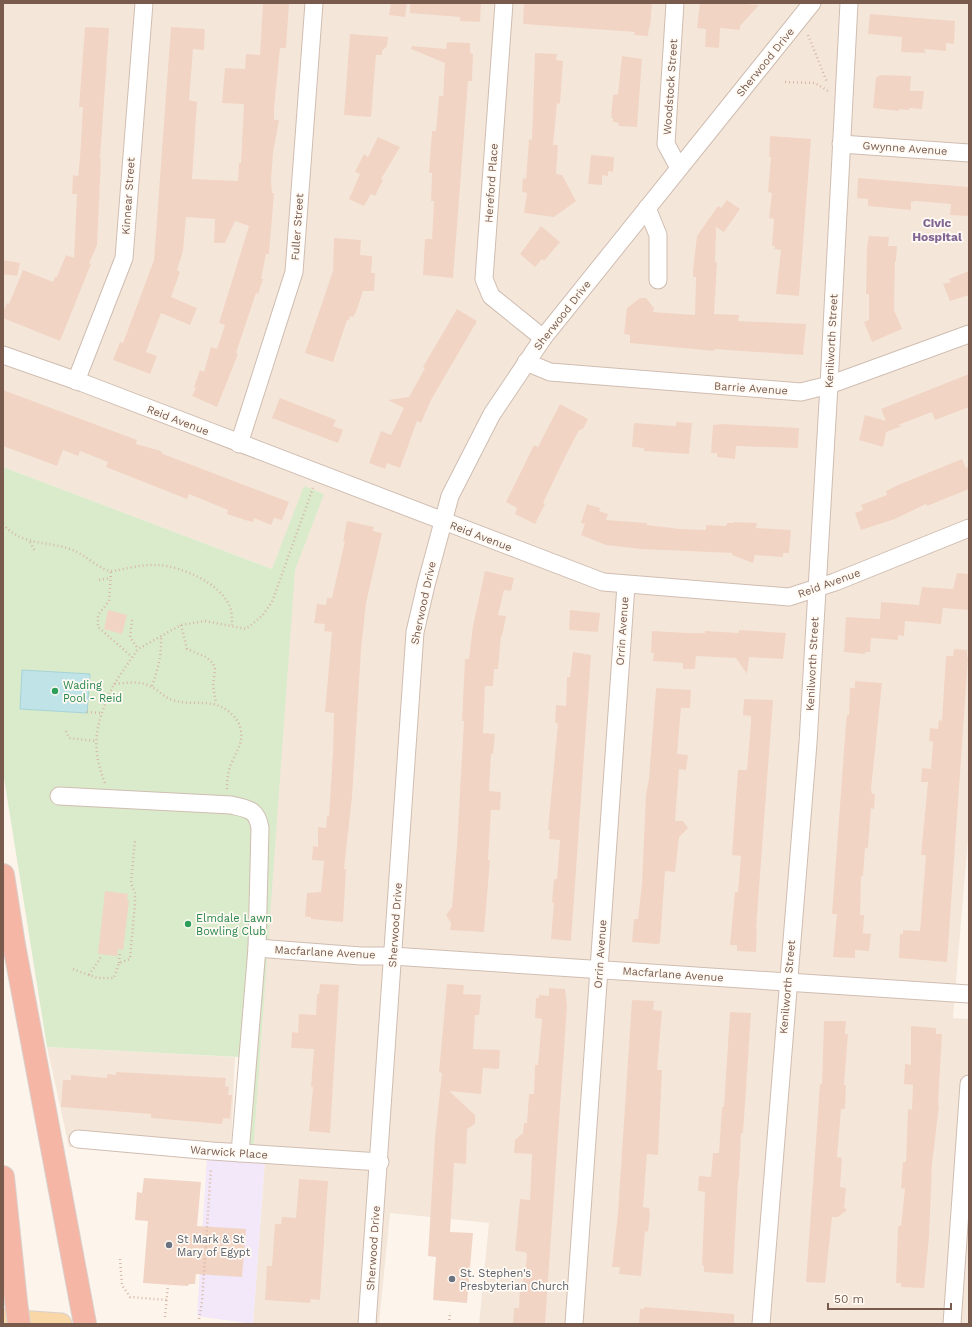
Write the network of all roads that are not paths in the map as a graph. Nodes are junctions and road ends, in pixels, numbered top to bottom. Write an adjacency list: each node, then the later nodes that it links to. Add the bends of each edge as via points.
1 (144, 3): 16 (street, Kinnear Street, via 124,258)
2 (314, 3): 18 (street, Fuller Street, via 294,272)
3 (504, 3): 13 (street, Hereford Place, via 484,279 491,296)
4 (675, 3): 9 (street, Woodstock Street, via 666,144)
5 (812, 3): 9 (street, Sherwood Drive)
6 (849, 3): 7 (street, Kenilworth Street)
7 (841, 144): 8 (street, Gwynne Avenue); 17 (street, Kenilworth Street)
8 (969, 153)
9 (679, 168): 10 (street, Sherwood Drive)
10 (647, 208): 11 (street, via 658,235); 13 (street, Sherwood Drive)
11 (658, 280)
12 (969, 334): 17 (street, Barrie Avenue)
13 (543, 338): 15 (street, Sherwood Drive)
14 (3, 355): 16 (street, Reid Avenue)
15 (526, 362): 17 (street, Barrie Avenue, via 550,372 801,392); 19 (street, Sherwood Drive, via 492,414 450,496)
16 (76, 381): 18 (street, Reid Avenue)
17 (829, 385): 22 (street, Kenilworth Street)
18 (239, 444): 19 (street, Reid Avenue)
19 (442, 521): 21 (street, Reid Avenue, via 603,582); 26 (street, Sherwood Drive, via 415,632)
20 (969, 528): 22 (street, Reid Avenue)
21 (626, 585): 22 (street, Reid Avenue, via 789,597); 27 (street, Orrin Avenue)
22 (816, 589): 28 (street, Kenilworth Street, via 808,743)
23 (59, 796): 25 (street, via 231,805 254,812 259,821)
24 (3, 875): 38 (highway, via 15,953)
25 (257, 948): 26 (street, Macfarlane Avenue); 32 (street)
26 (392, 956): 27 (street, Macfarlane Avenue); 33 (street, Sherwood Drive)
27 (599, 969): 28 (street, Macfarlane Avenue); 40 (street, Orrin Avenue)
28 (787, 981): 29 (street, Macfarlane Avenue); 41 (street, Kenilworth Street)
29 (969, 994)
30 (969, 1084): 42 (street)
31 (78, 1138): 32 (street, Warwick Place)
32 (240, 1153): 33 (street, Warwick Place)
33 (380, 1162): 39 (street, Sherwood Drive)
34 (3, 1177): 36 (highway, bridge)
35 (3, 1320): 37 (main road)
36 (19, 1324)
37 (61, 1324)
38 (85, 1324)
39 (367, 1324)
40 (574, 1324)
41 (761, 1324)
42 (952, 1324)

